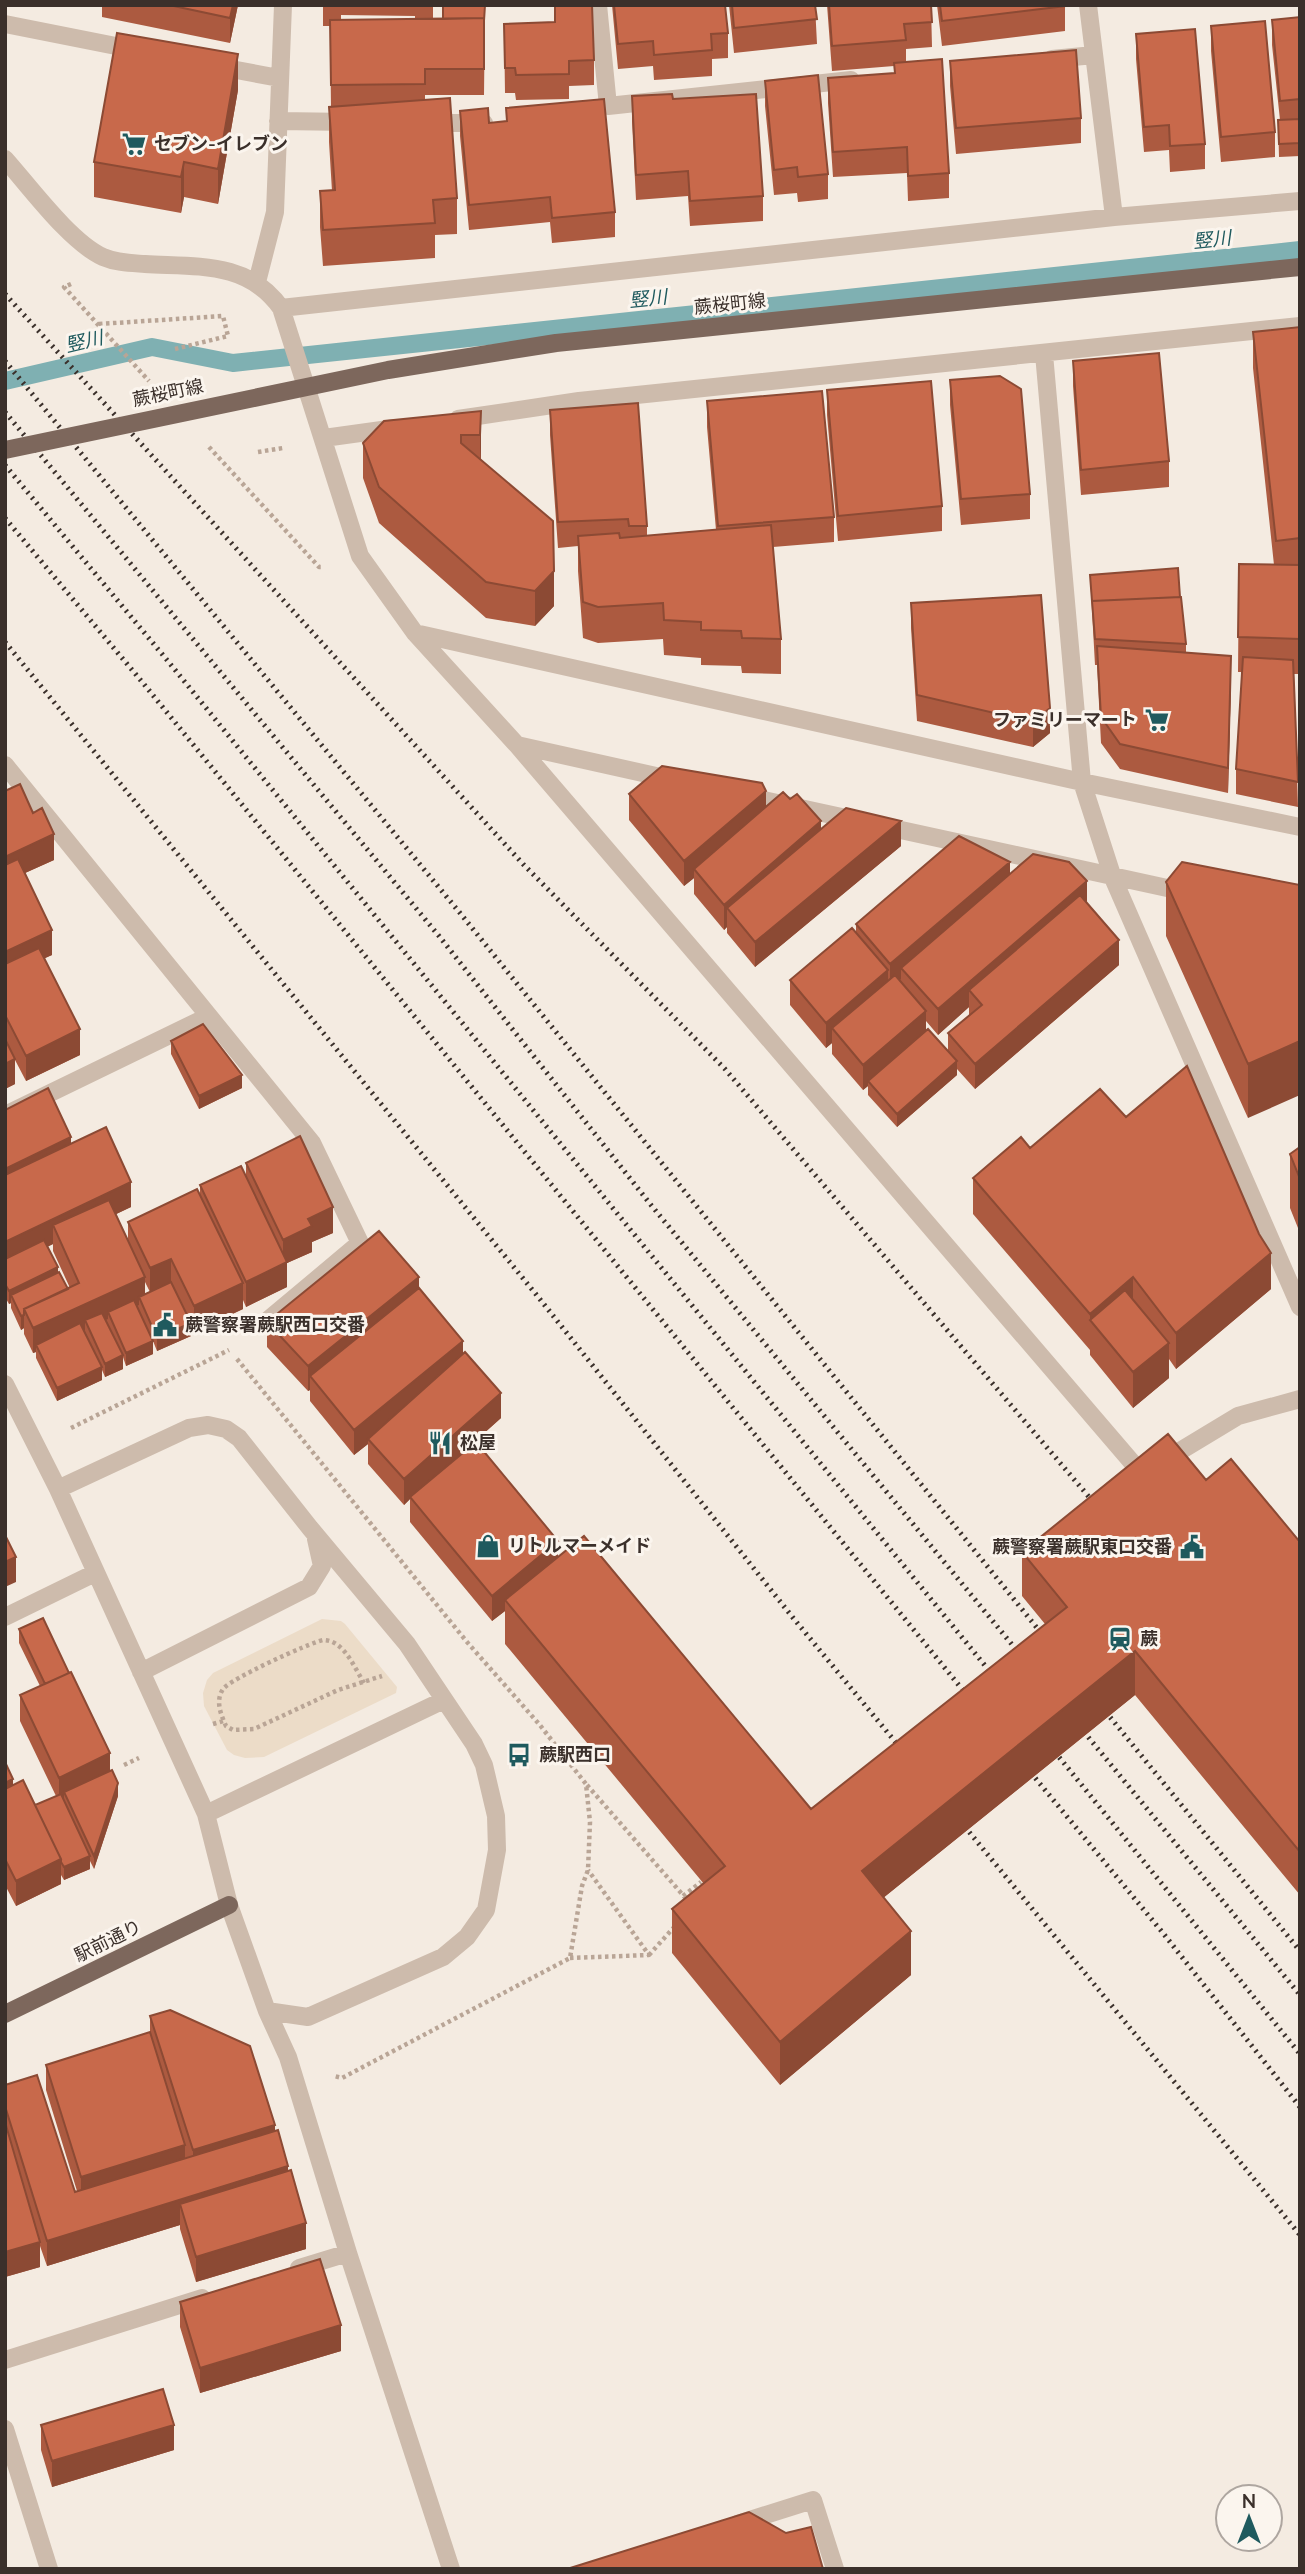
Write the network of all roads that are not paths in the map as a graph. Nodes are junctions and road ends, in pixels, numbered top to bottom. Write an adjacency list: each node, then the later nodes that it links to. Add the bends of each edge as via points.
1 (283, 5): 9 (street)
2 (598, 5): 10 (street, via 608,106)
3 (1088, 5): 6 (street)
4 (5, 24): 5 (street)
5 (156, 54)
6 (1094, 55): 7 (street); 17 (street)
7 (1039, 61)
8 (197, 62): 9 (street)
9 (279, 78): 11 (street)
10 (872, 78)
11 (278, 121): 12 (street); 19 (street, via 275,212)
12 (374, 122)
13 (416, 122): 14 (street)
14 (484, 123)
15 (5, 159): 19 (street, via 69,231 97,254 122,263 220,268)
16 (1300, 201): 17 (street)
17 (1114, 217): 20 (street)
18 (1300, 267): 26 (main road, 蕨桜町線, bridge, via 530,347 388,370)
19 (257, 282): 20 (street)
20 (281, 308): 25 (street)
21 (1300, 326): 22 (street)
22 (1044, 354): 23 (street, via 579,401); 30 (street)
23 (445, 421)
24 (418, 424): 25 (street)
25 (324, 438): 27 (street, via 360,556)
26 (5, 450)
27 (415, 633): 28 (street); 30 (street)
28 (517, 745): 31 (street); 43 (street, via 1142,1474 1238,1416)
29 (5, 765): 32 (street)
30 (1082, 782): 35 (street); 36 (street)
31 (693, 785)
32 (23, 787): 34 (street); 38 (street)
33 (734, 793): 36 (street)
34 (5, 796)
35 (1300, 827)
36 (1113, 878): 37 (street); 40 (street)
37 (1206, 897)
38 (209, 1016): 39 (street); 41 (street, via 312,1143 360,1243)
39 (5, 1115)
40 (1300, 1307)
41 (261, 1326)
42 (5, 1384): 44 (street)
43 (1300, 1399)
44 (58, 1489): 45 (street, via 171,1434 208,1425 239,1438); 46 (street)
45 (310, 1528): 48 (street, via 323,1566 309,1587); 49 (street, via 407,1644)
46 (96, 1573): 47 (street); 48 (street)
47 (5, 1617)
48 (141, 1672): 50 (street)
49 (444, 1700): 50 (street); 52 (street, via 474,1744 491,1790 497,1850 486,1910 467,1937 443,1957 308,2017)
50 (206, 1814): 51 (street)
51 (229, 1905): 52 (street); 53 (main road, 駅前通り)
52 (267, 2011): 54 (street, via 288,2057)
53 (5, 2014)
54 (348, 2253): 55 (street); 61 (street)
55 (282, 2273)
56 (216, 2294): 57 (street)
57 (5, 2360)
58 (5, 2429): 60 (street)
59 (723, 2528): 62 (street, via 813,2500)
60 (49, 2569)
61 (451, 2569)
62 (835, 2569)

